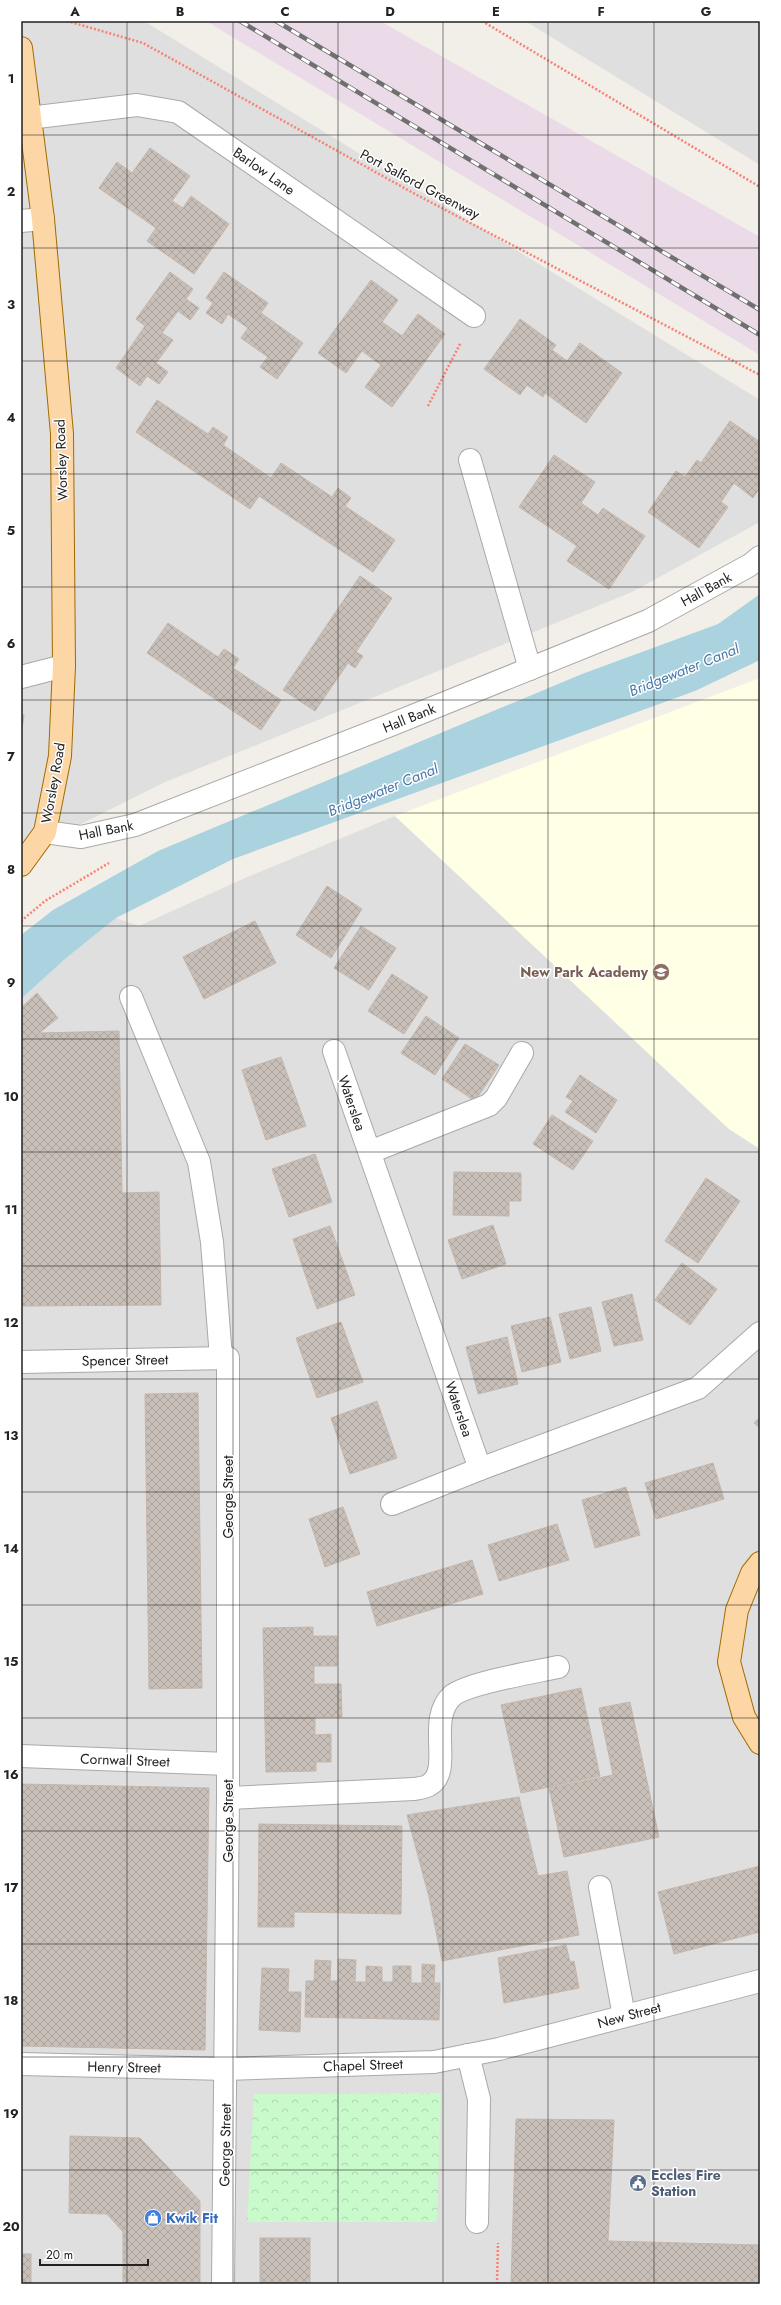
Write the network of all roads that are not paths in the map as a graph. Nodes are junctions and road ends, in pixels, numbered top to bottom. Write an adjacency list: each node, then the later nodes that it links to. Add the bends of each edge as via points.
1 (21, 48): 2 (main road, Worsley Road)
2 (29, 118): 3 (main road, Worsley Road); 5 (street, Barlow Lane, via 137,105 178,112)
3 (43, 219): 4 (street); 8 (main road, Worsley Road, via 62,434)
4 (21, 221)
5 (474, 316)
6 (470, 460): 9 (street)
7 (760, 557): 9 (street, Hall Bank, via 648,621)
8 (64, 666): 10 (street); 11 (main road, Worsley Road, via 60,756)
9 (530, 669): 11 (street, Hall Bank, via 135,825 81,837)
10 (21, 677)
11 (45, 832): 12 (main road, Worsley Road)
12 (21, 865)
13 (131, 997): 18 (street, George Street, via 199,1162 212,1242)
14 (334, 1051): 16 (street, Waterslea)
15 (522, 1053): 16 (street, via 489,1105)
16 (370, 1152): 20 (street, Waterslea)
17 (760, 1333): 20 (street, via 698,1388)
18 (224, 1358): 19 (street, Spencer Street); 26 (street, George Street)
19 (21, 1362)
20 (480, 1469): 21 (street)
21 (392, 1504)
22 (760, 1563): 24 (main road, via 752,1573 737,1610 729,1662 744,1717)
23 (558, 1667): 27 (street, via 467,1688 453,1695 444,1706 440,1719 439,1773 429,1785 414,1788)
24 (760, 1743)
25 (21, 1756): 26 (street, Cornwall Street)
26 (228, 1764): 27 (street, George Street)
27 (228, 1798): 34 (street, George Street)
28 (600, 1888): 30 (street)
29 (760, 1981): 30 (street, New Street)
30 (624, 2016): 31 (street, New Street)
31 (499, 2048): 32 (street, Chapel Street)
32 (468, 2055): 34 (street, Chapel Street, via 434,2062); 35 (street, via 479,2100)
33 (21, 2064): 34 (street, Henry Street)
34 (226, 2069): 36 (street, George Street)
35 (477, 2222)
36 (223, 2284)

